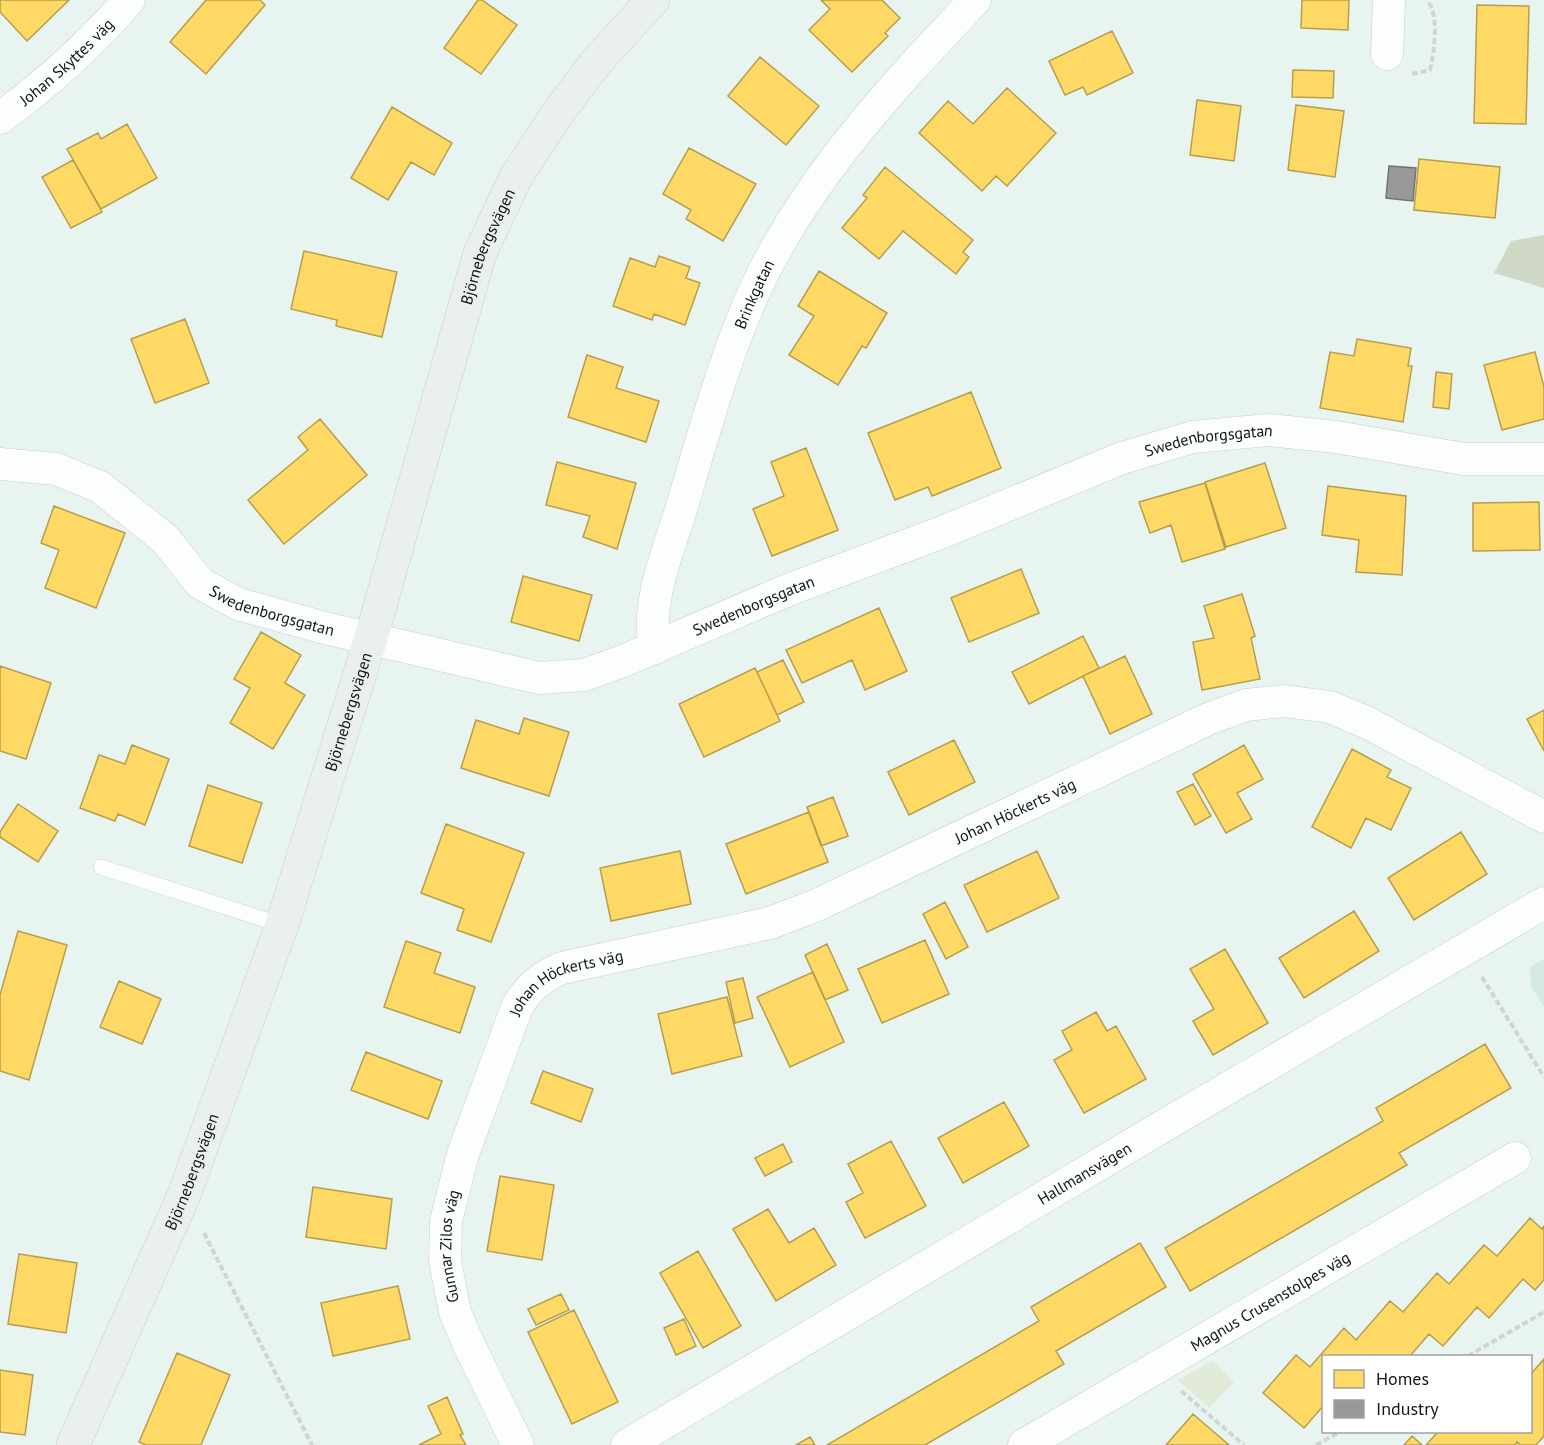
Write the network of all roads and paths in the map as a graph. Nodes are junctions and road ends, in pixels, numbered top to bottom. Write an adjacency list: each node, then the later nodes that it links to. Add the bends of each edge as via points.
1 (129, 0): 6 (street, Johan Skyttes väg, via 98,36 44,86)
2 (653, 0): 9 (street, Björnebergsvägen, via 597,61 557,114 516,177 480,253)
3 (975, 0): 10 (street, Brinkgatan, via 845,146 789,227 745,311 656,593 651,633)
4 (1389, 0): 5 (street)
5 (1388, 54)
6 (0, 118)
7 (1544, 459): 10 (street, Swedenborgsgatan, via 1464,459 1336,437 1268,430 1193,437 1122,458 788,590)
8 (0, 464): 9 (street, Swedenborgsgatan, via 56,469 100,487 165,539 200,583 238,603)
9 (372, 638): 10 (street, Swedenborgsgatan, via 538,678 584,675); 14 (street, Björnebergsvägen)
10 (655, 648)
11 (1544, 817): 16 (street, Johan Höckerts väg, via 1368,723 1330,707 1284,700 1246,705 1208,719 770,923 545,975 528,988)
12 (101, 867): 14 (lane)
13 (1544, 903): 15 (street, Hallmansvägen)
14 (282, 925): 19 (street, Björnebergsvägen)
15 (1459, 953): 17 (path, via 1483,977); 27 (street, Hallmansvägen)
16 (505, 1040): 26 (street, Gunnar Zilos väg, via 463,1155 446,1221 445,1261 455,1312)
17 (1544, 1077)
18 (1515, 1158): 22 (street, Magnus Crusenstolpes väg)
19 (184, 1195): 24 (street, Björnebergsvägen); 25 (path)
20 (1544, 1312): 21 (path)
21 (1470, 1355)
22 (1154, 1368): 28 (street, Magnus Crusenstolpes väg); 29 (path)
23 (1337, 1433): 30 (path)
24 (73, 1445)
25 (312, 1445)
26 (518, 1445)
27 (627, 1445)
28 (1024, 1445)
29 (1245, 1445)
30 (1316, 1445)

